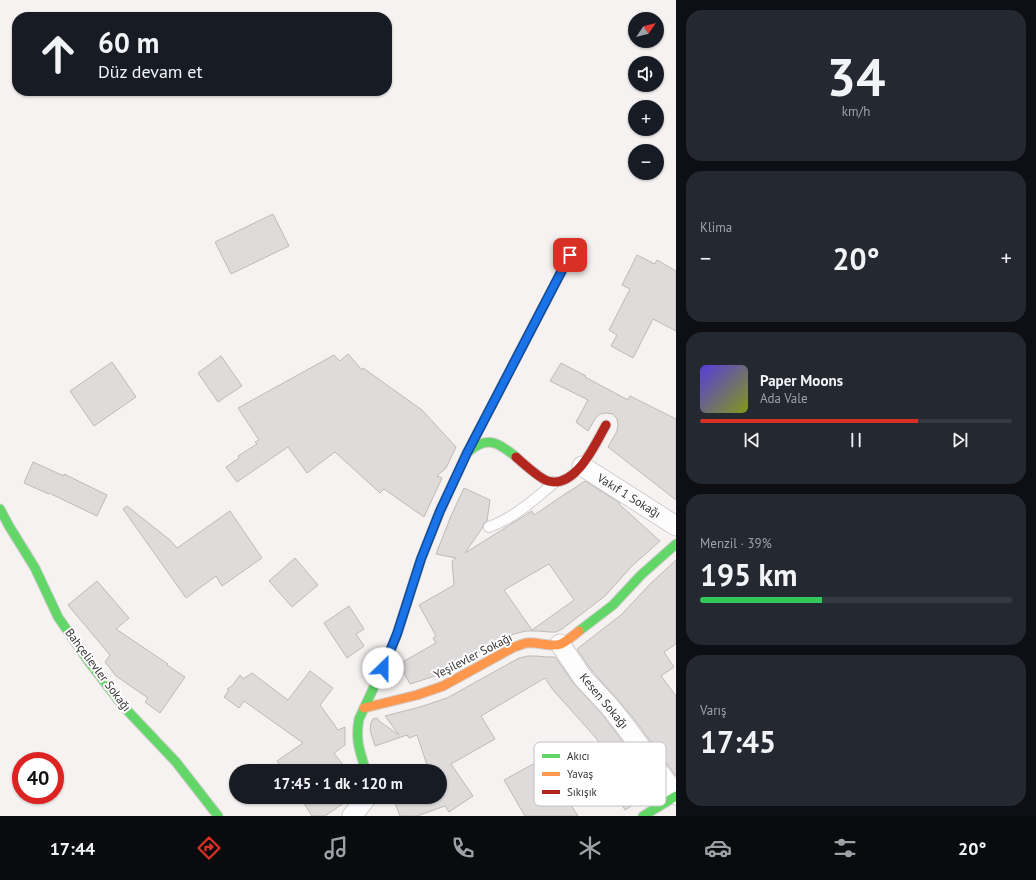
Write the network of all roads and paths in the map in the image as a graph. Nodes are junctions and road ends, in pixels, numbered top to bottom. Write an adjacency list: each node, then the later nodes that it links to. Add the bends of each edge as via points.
1 (570, 255): 3 (street)
2 (606, 425): 4 (street)
3 (467, 453): 5 (street, via 484,442 493,443 504,447 547,481); 11 (street, via 440,511 421,559 397,634)
4 (582, 466): 5 (street, via 566,479); 7 (street, Vakıf 1 Sokağı)
5 (555, 482): 8 (lane, via 527,505)
6 (0, 509): 19 (street, Bahçelievler Sokağı, via 35,568 58,617 89,662 123,706 176,762)
7 (676, 526)
8 (489, 527)
9 (676, 544): 10 (street, via 646,570 613,605)
10 (560, 644): 11 (street, Yeşilevler Sokağı, via 526,643 514,646 443,686); 12 (street, Kesen Sokağı, via 583,678 610,707)
11 (364, 708): 13 (street, via 357,730)
12 (637, 742)
13 (364, 764)
14 (666, 782): 15 (street, Kesen Sokağı)
15 (676, 796): 16 (street)
16 (666, 802)
17 (361, 804): 20 (street)
18 (660, 806): 21 (street)
19 (218, 816)
20 (352, 816)
21 (643, 816)

